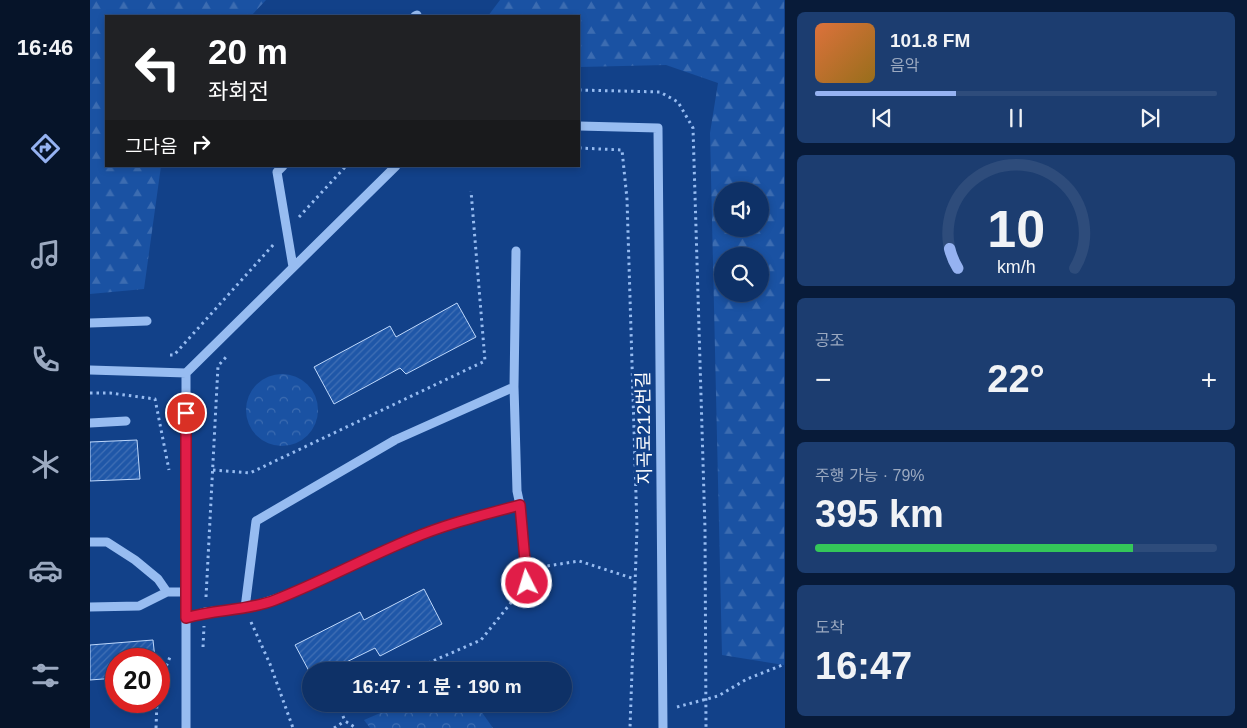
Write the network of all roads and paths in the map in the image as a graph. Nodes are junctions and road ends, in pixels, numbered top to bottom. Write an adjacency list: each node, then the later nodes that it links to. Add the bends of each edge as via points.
1 (580, 90): 37 (path, via 660,92 678,102 693,128 705,528)
2 (580, 126): 38 (street, 지곡로212번길, via 658,128)
3 (580, 148): 26 (path, via 622,150 627,209 637,518)
4 (282, 167): 8 (street, via 277,172)
5 (345, 167): 8 (path)
6 (395, 167): 10 (street)
7 (471, 191): 21 (path, via 486,361 250,473)
8 (287, 230): 10 (street); 13 (path, via 174,355)
9 (516, 251): 17 (street)
10 (294, 268): 16 (street)
11 (147, 321): 12 (street)
12 (90, 322)
13 (165, 356)
14 (221, 363): 21 (path, via 218,366)
15 (90, 370): 16 (street)
16 (186, 373): 29 (street)
17 (514, 387): 23 (street); 31 (street, via 395,440 256,521)
18 (90, 393): 22 (path, via 155,399)
19 (126, 421): 20 (street)
20 (90, 424)
21 (213, 470): 32 (path)
22 (171, 476)
23 (520, 505): 25 (street); 31 (street, via 412,538 274,601)
24 (90, 542): 28 (street, via 107,542 136,560 158,579)
25 (526, 570): 26 (path, via 579,562); 27 (street)
26 (635, 579): 47 (path)
27 (527, 583): 35 (path, via 480,640)
28 (167, 592): 29 (street); 30 (street, via 139,606)
29 (186, 592): 33 (street)
30 (90, 607)
31 (245, 608): 32 (street); 44 (path)
32 (205, 612): 33 (street); 34 (path)
33 (186, 618): 43 (street)
34 (203, 656)
35 (430, 662)
36 (784, 664): 37 (path, via 747,679 718,696)
37 (705, 699): 38 (path); 49 (path)
38 (663, 711): 48 (street, 지곡로212번길)
39 (341, 712): 41 (path)
40 (157, 713): 42 (path)
41 (345, 721): 45 (path); 46 (path)
42 (156, 728)
43 (186, 728)
44 (293, 728)
45 (334, 728)
46 (356, 728)
47 (630, 728)
48 (663, 728)
49 (706, 728)

